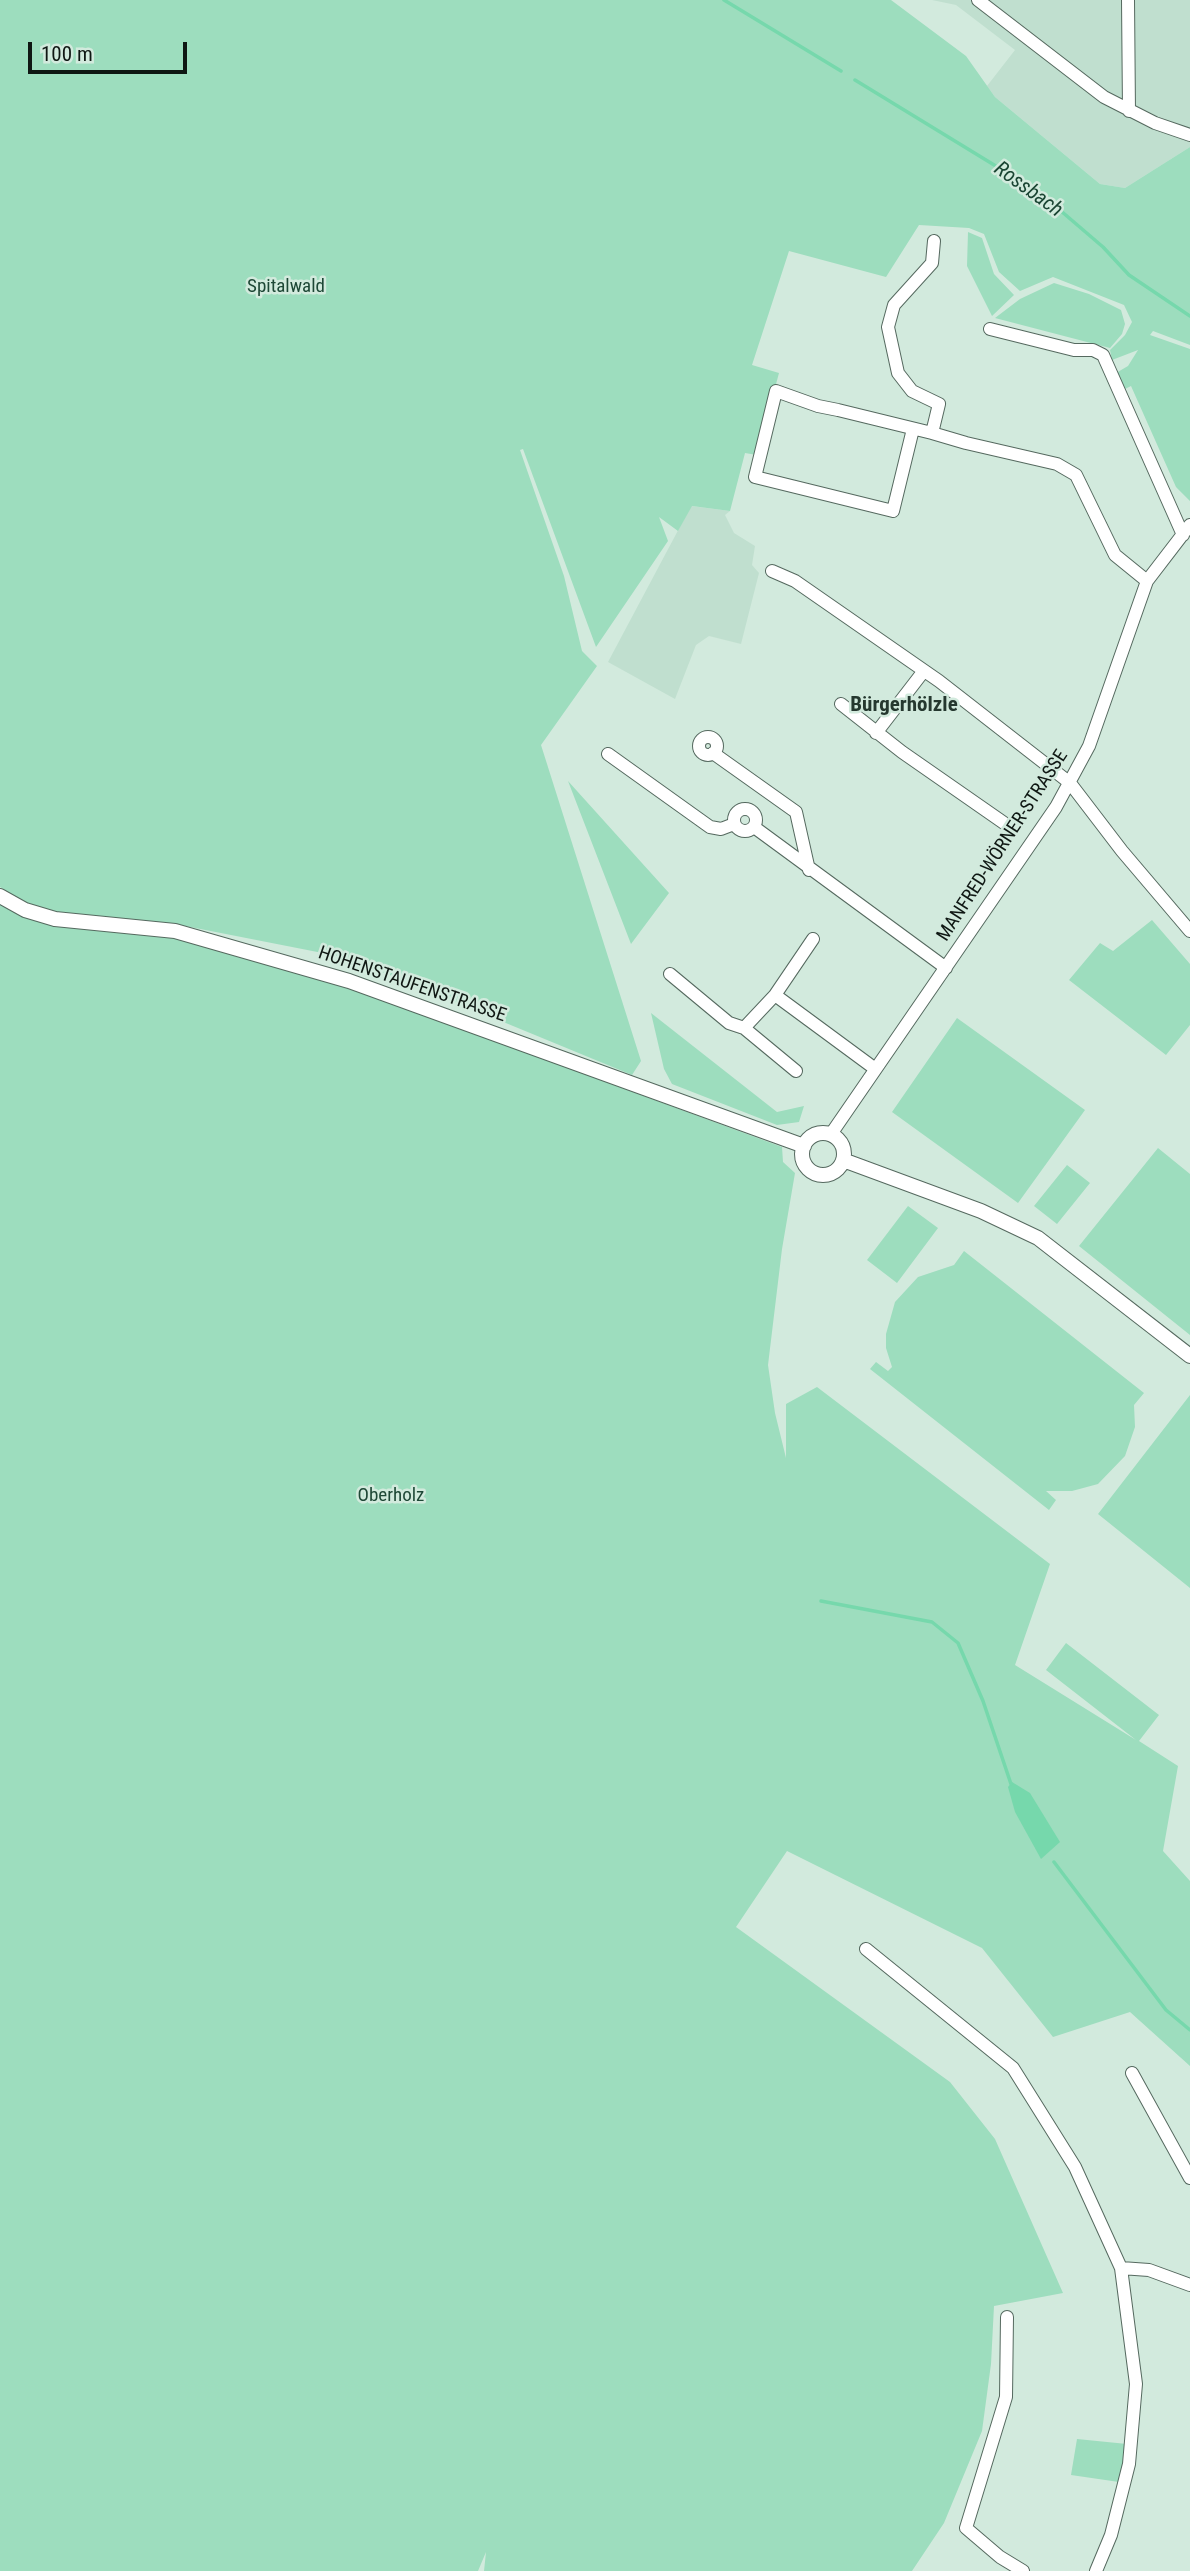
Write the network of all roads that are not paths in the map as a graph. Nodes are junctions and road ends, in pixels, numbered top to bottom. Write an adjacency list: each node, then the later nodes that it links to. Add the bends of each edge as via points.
1 (978, 0): 3 (street, via 1104,97)
2 (1128, 0): 3 (street)
3 (1129, 111): 4 (street)
4 (1190, 135)
5 (934, 241): 8 (street, via 932,263 894,304 888,327 898,373 912,391 939,404)
6 (990, 329): 9 (street, via 1102,355)
7 (914, 429): 7 (street, via 776,391 755,477 893,511); 8 (street)
8 (932, 433): 11 (street, via 1068,469 1076,475 1115,555)
9 (1186, 530): 11 (street, MANFRED-WÖRNER-STRASSE)
10 (772, 571): 12 (street, via 795,581)
11 (1147, 581): 17 (street, MANFRED-WÖRNER-STRASSE, via 1102,712)
12 (923, 671): 14 (street); 17 (street)
13 (841, 704): 14 (street)
14 (876, 733): 18 (street)
15 (713, 753): 21 (street, via 796,812)
16 (608, 754): 19 (street, via 710,827)
17 (1070, 783): 23 (street); 25 (street, MANFRED-WÖRNER-STRASSE)
18 (1004, 823)
19 (734, 824): 20 (street, via 741,831); 20 (street, via 736,814 746,810 755,816)
20 (754, 827): 21 (street)
21 (809, 870): 25 (street)
22 (0, 896): 32 (main road, HOHENSTAUFENSTRASSE, via 55,919 174,931 349,981)
23 (1190, 930)
24 (813, 939): 27 (street)
25 (946, 968): 29 (street, MANFRED-WÖRNER-STRASSE)
26 (670, 974): 28 (street, via 729,1023)
27 (775, 995): 28 (street); 29 (street)
28 (744, 1028): 30 (street)
29 (874, 1068): 31 (street, MANFRED-WÖRNER-STRASSE)
30 (796, 1071)
31 (831, 1134): 32 (main road, via 818,1133); 33 (main road, via 842,1145)
32 (804, 1146): 33 (main road, via 803,1160 817,1174 833,1173)
33 (843, 1160): 34 (main road, via 981,1211 1038,1238)
34 (1190, 1356)
35 (866, 1949): 38 (street, via 1013,2068 1075,2167)
36 (1132, 2073): 37 (street)
37 (1190, 2178)
38 (1121, 2269): 39 (street, via 1149,2270); 42 (street, via 1136,2388 1129,2464 1111,2535)
39 (1190, 2285)
40 (1007, 2317): 41 (street, via 1006,2397 966,2528)
41 (1023, 2571)
42 (1096, 2571)

